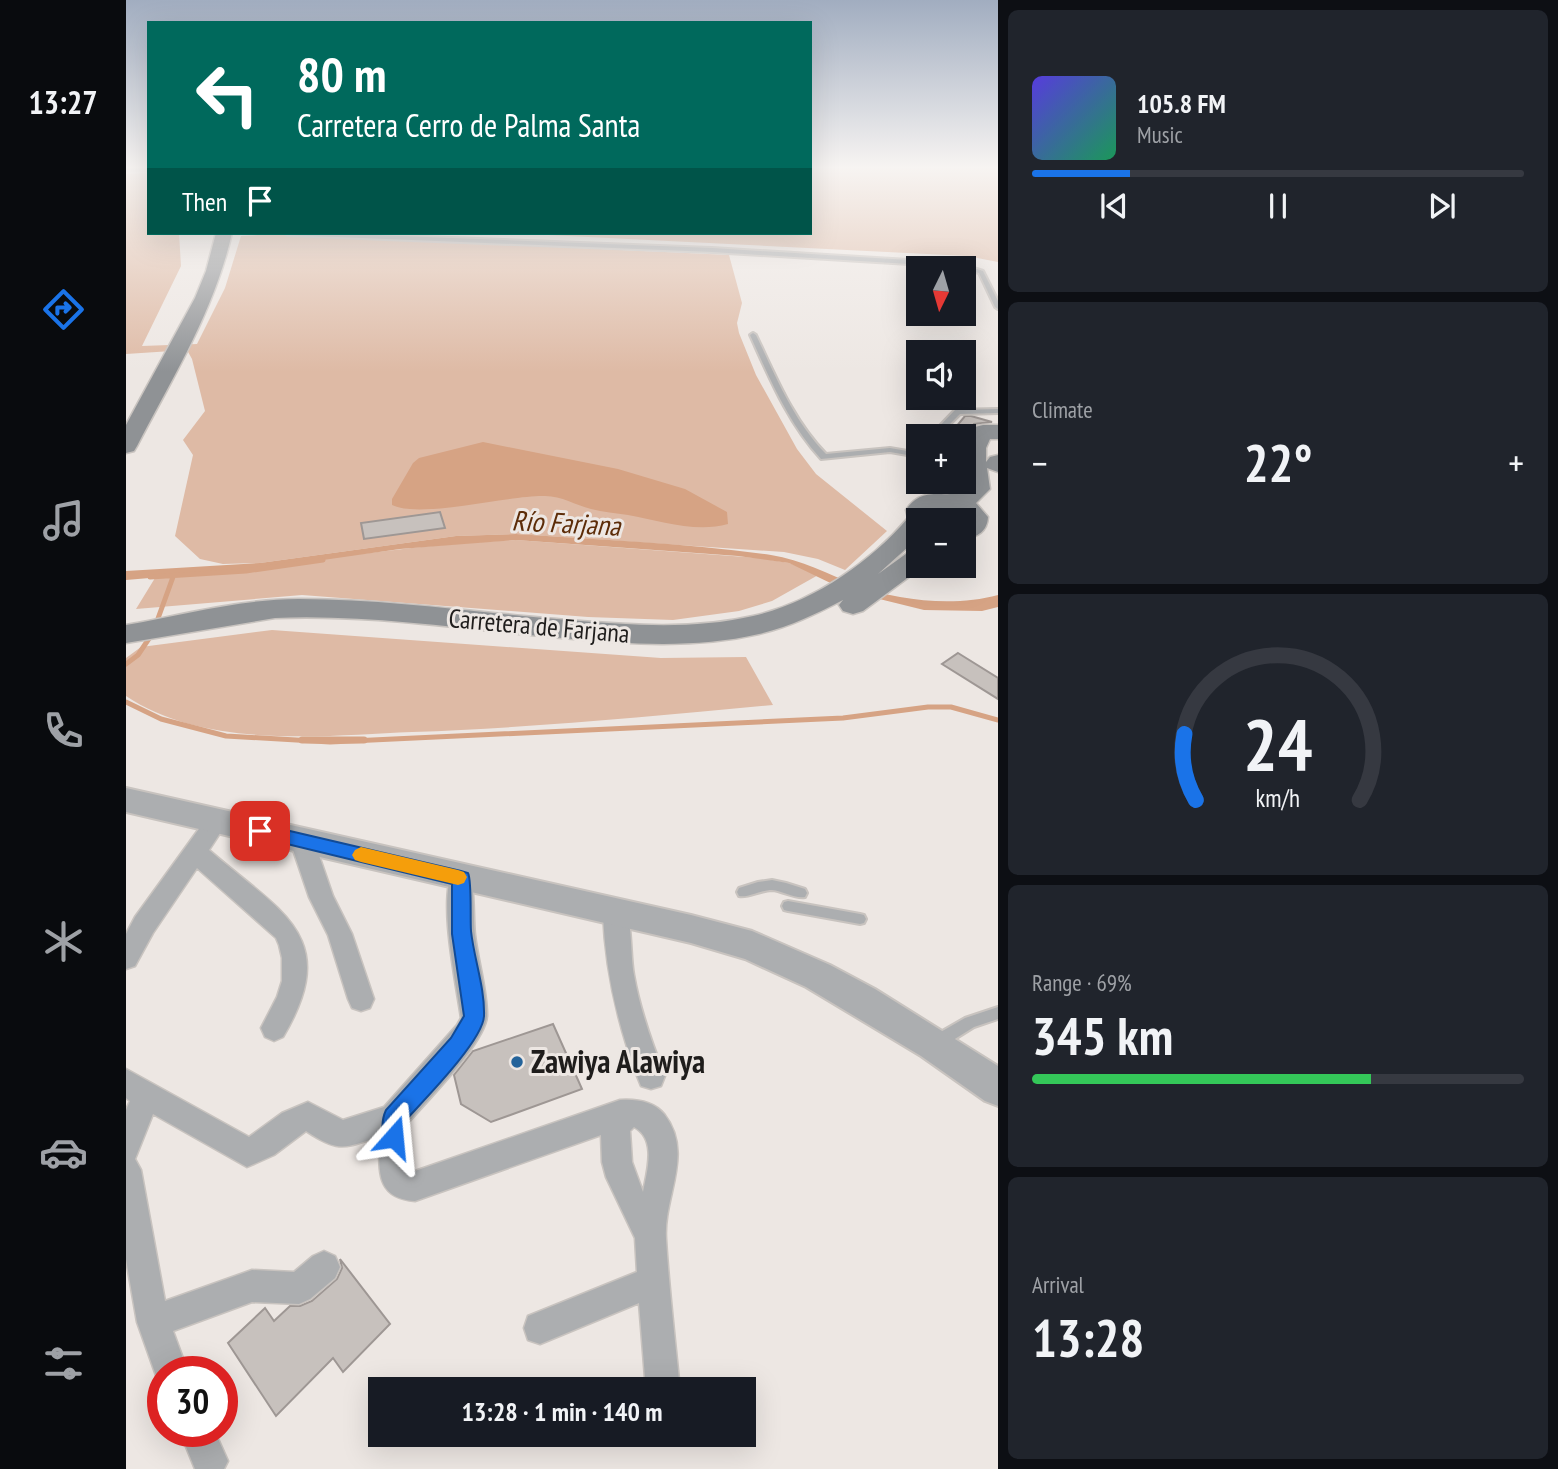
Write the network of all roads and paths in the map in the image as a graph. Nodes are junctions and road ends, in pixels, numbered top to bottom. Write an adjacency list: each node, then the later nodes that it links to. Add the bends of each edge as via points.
1 (223, 235): 8 (main road, via 210,284)
2 (338, 235): 3 (lane, via 958,265 981,272)
3 (998, 307)
4 (753, 335): 9 (lane, via 793,416 824,457 890,450)
5 (946, 424): 6 (lane, via 958,412)
6 (995, 424): 7 (main road)
7 (976, 442)
8 (127, 443)
9 (906, 453)
10 (976, 458): 11 (main road)
11 (998, 465)
12 (974, 494): 14 (main road)
13 (998, 505): 14 (main road, Carretera de Farjana)
14 (960, 507): 15 (main road, Carretera de Farjana, via 940,500)
15 (920, 508)
16 (906, 538): 18 (main road, Carretera de Farjana)
17 (906, 564): 18 (main road, Carretera de Farjana)
18 (873, 580): 19 (main road, Carretera de Farjana, via 786,637 721,651 594,648 319,624 231,623)
19 (136, 640)
20 (126, 800): 21 (street)
21 (217, 821): 22 (street); 23 (street)
22 (302, 841): 24 (street); 31 (street)
23 (195, 852): 30 (street); 33 (street, via 285,932 293,946 296,983)
24 (461, 878): 28 (street); 39 (street, via 462,934 474,1018 458,1045)
25 (743, 892): 26 (lane, via 771,884)
26 (801, 893)
27 (788, 906): 29 (lane)
28 (615, 912): 34 (street, via 751,946 852,994); 35 (street, via 623,994)
29 (860, 919)
30 (126, 958)
31 (361, 999)
32 (998, 1013): 34 (lane, via 970,1022)
33 (274, 1028)
34 (934, 1044): 36 (street)
35 (651, 1076)
36 (998, 1088)
37 (136, 1089): 39 (street, via 247,1152 260,1150 297,1118 307,1115 343,1134); 40 (street)
38 (620, 1114): 39 (street, via 415,1186 403,1185 395,1176); 42 (street, via 614,1139 617,1165); 42 (street, via 636,1113 650,1120 660,1133 663,1167)
39 (393, 1118)
40 (126, 1148)
41 (126, 1170): 45 (street)
42 (650, 1236): 44 (street)
43 (324, 1267): 45 (street, via 299,1288 252,1286)
44 (653, 1281): 46 (street); 48 (street)
45 (153, 1322): 47 (street)
46 (540, 1328)
47 (165, 1356)
48 (662, 1377)

